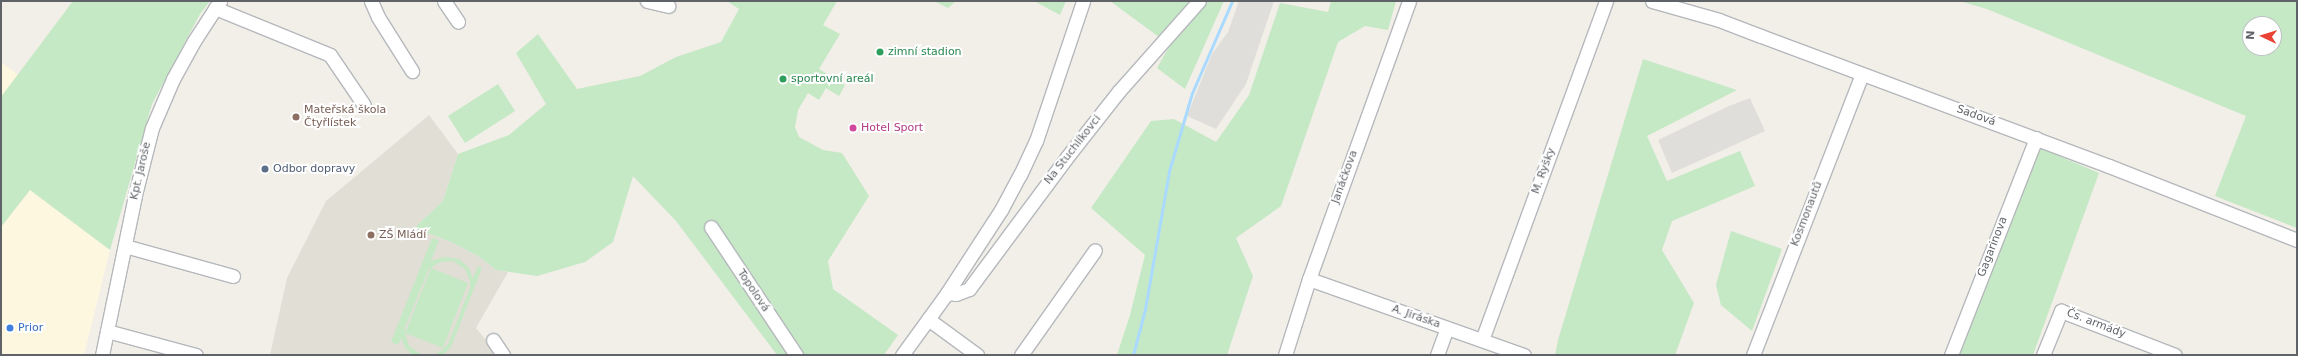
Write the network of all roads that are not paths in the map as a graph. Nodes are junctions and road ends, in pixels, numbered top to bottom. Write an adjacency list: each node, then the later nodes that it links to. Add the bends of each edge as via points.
1 (371, 1): 12 (street, via 378,17)
2 (444, 1): 11 (street)
3 (647, 1): 10 (street)
4 (1083, 1): 22 (street, via 1071,32 1062,70 1030,155 1001,210)
5 (1200, 1): 22 (street, Na Stuchlíkovci, via 1119,90 969,288 956,294)
6 (1409, 1): 21 (street, Janáčkova)
7 (1606, 1): 27 (street, M. Ryšky)
8 (1652, 1): 13 (street, Sadová, via 1719,20)
9 (218, 5): 14 (street, via 330,55); 18 (street, Kpt. Jaroše, via 173,79 152,128)
10 (668, 6)
11 (458, 22)
12 (412, 71)
13 (1862, 74): 15 (street, Sadová); 38 (street, Kosmonautů)
14 (364, 105)
15 (2036, 138): 17 (street, Sadová); 39 (street, Gagarinova)
16 (710, 226): 31 (street, Topolová)
17 (2297, 240)
18 (125, 246): 20 (street); 25 (street, Kpt. Jaroše)
19 (1095, 250): 34 (street)
20 (232, 276)
21 (1309, 279): 24 (street, A. Jiráska); 35 (street, Janáčkova)
22 (947, 293): 23 (street)
23 (928, 319): 32 (street); 33 (street)
24 (1447, 328): 27 (street, A. Jiráska); 36 (street)
25 (107, 332): 28 (street, Kpt. Jaroše); 29 (street)
26 (493, 340): 30 (street)
27 (1482, 340): 37 (street, A. Jiráska)
28 (102, 355)
29 (196, 355)
30 (503, 355)
31 (796, 355)
32 (902, 355)
33 (977, 355)
34 (1021, 355)
35 (1285, 355)
36 (1436, 355)
37 (1524, 355)
38 (1753, 355)
39 (1951, 355)
40 (2043, 355): 41 (street, Čs. armády, via 2061,311)
41 (2175, 355)

